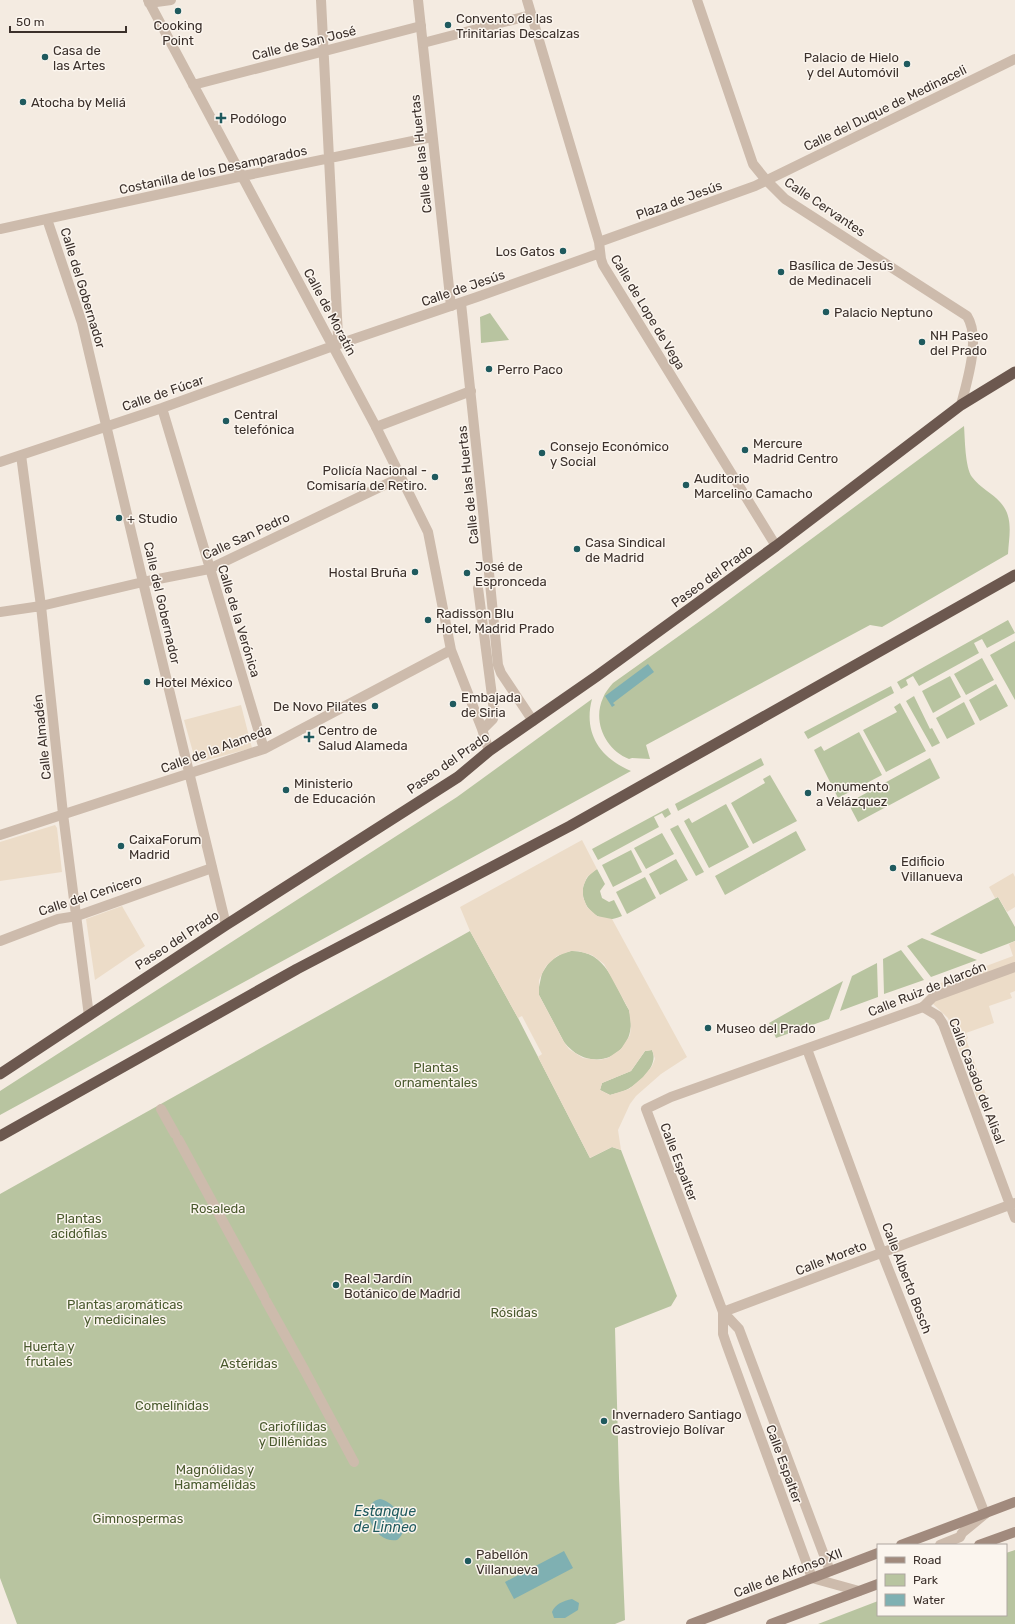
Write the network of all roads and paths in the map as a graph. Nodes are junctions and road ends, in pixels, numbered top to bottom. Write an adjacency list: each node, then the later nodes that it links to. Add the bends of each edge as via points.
1 (171, 0): 6 (street)
2 (321, 0): 10 (street)
3 (418, 0): 8 (street, Calle de las Huertas)
4 (527, 0): 7 (street, Calle de Lope de Vega)
5 (697, 0): 16 (street, Calle Cervantes, via 753,164)
6 (149, 2): 12 (street, Calle de Moratín)
7 (531, 14): 9 (street); 19 (street, Calle de Lope de Vega)
8 (421, 26): 9 (street, Calle de las Huertas); 10 (street, Calle de San José)
9 (423, 43): 13 (street, Calle de las Huertas)
10 (323, 52): 12 (street, Calle de San José); 14 (street)
11 (1015, 59): 16 (street, Calle del Duque de Medinaceli)
12 (193, 84): 15 (street, Calle de Moratín)
13 (432, 137): 14 (street, Costanilla de los Desamparados); 21 (street, Calle de las Huertas)
14 (328, 159): 15 (street, Costanilla de los Desamparados); 22 (street, via 338,336)
15 (243, 176): 17 (street, Costanilla de los Desamparados); 22 (street, Calle de Moratín)
16 (766, 180): 19 (street, Plaza de Jesús, via 745,190); 25 (street, Calle Cervantes, via 785,199 966,316 971,322 973,333)
17 (48, 219): 18 (street, Costanilla de los Desamparados); 27 (street, Calle del Gobernador, via 82,323)
18 (0, 229)
19 (600, 242): 20 (street, Calle de Lope de Vega)
20 (600, 253): 21 (street, Calle de Jesús); 32 (street, Calle de Lope de Vega, via 603,265)
21 (456, 304): 22 (street, Calle de Jesús); 24 (street, Calle de las Huertas)
22 (333, 346): 26 (street, Calle de Fúcar); 28 (street, Calle de Moratín)
23 (1015, 372): 25 (highway, Paseo del Prado)
24 (471, 391): 28 (street); 40 (street, Calle de las Huertas, via 498,665)
25 (961, 405): 32 (highway, Paseo del Prado)
26 (162, 408): 27 (street, Calle de Fúcar); 33 (street, Calle de la Verónica)
27 (107, 425): 29 (street, Calle de Fúcar); 35 (street, Calle del Gobernador)
28 (376, 427): 31 (street, Calle de Moratín)
29 (21, 455): 30 (street, Calle de Fúcar); 37 (street, Calle Almadén)
30 (0, 462)
31 (401, 477): 33 (street, Calle San Pedro); 39 (street, Calle de Moratín, via 428,532)
32 (776, 546): 40 (highway, Paseo del Prado)
33 (209, 569): 35 (street, Calle San Pedro); 42 (street, Calle de la Verónica)
34 (1015, 575): 58 (highway, via 570,826 297,969)
35 (143, 582): 37 (street, Calle San Pedro); 44 (street, Calle del Gobernador)
36 (478, 588): 41 (street, via 494,711 494,719)
37 (41, 606): 38 (street, Calle San Pedro); 45 (street, Calle Almadén)
38 (0, 612)
39 (451, 650): 42 (street, Calle de la Alameda); 43 (street, Calle de Moratín)
40 (533, 721): 43 (highway, Paseo del Prado)
41 (484, 728)
42 (264, 749): 44 (street, Calle de la Alameda)
43 (489, 751): 49 (highway, Paseo del Prado, via 458,777)
44 (190, 773): 45 (street, Calle de la Alameda); 47 (street, Calle del Gobernador)
45 (63, 814): 46 (street, Calle de la Alameda); 48 (street, Calle Almadén)
46 (0, 835)
47 (212, 868): 48 (street, Calle del Cenicero); 49 (street, Calle del Gobernador)
48 (77, 916): 50 (street, Calle del Cenicero, via 58,919); 53 (street, Calle Almadén)
49 (226, 925): 53 (highway, Paseo del Prado)
50 (0, 941)
51 (1015, 967): 52 (street, Calle Ruiz de Alarcón, via 934,997)
52 (923, 1007): 54 (street, Calle Ruiz de Alarcón); 59 (street, Calle Casado del Alisal, via 938,1016 943,1024)
53 (89, 1016): 55 (highway, Paseo del Prado)
54 (807, 1049): 57 (street, Calle Ruiz de Alarcón, via 671,1097); 61 (street, Calle Alberto Bosch)
55 (0, 1074)
56 (161, 1109): 63 (street)
57 (646, 1110): 62 (street, Calle Espalter)
58 (0, 1136)
59 (1012, 1204): 60 (street, Calle Casado del Alisal); 61 (street, Calle Moreto)
60 (1015, 1218)
61 (882, 1253): 62 (street, Calle Moreto); 65 (street, Calle Alberto Bosch)
62 (723, 1312): 71 (street, Calle Espalter, via 739,1329); 72 (street, Calle Espalter, via 723,1334 726,1343)
63 (354, 1462)
64 (1015, 1502): 65 (main road)
65 (985, 1514): 67 (main road); 68 (street, via 962,1533 960,1538)
66 (1015, 1532): 69 (main road)
67 (904, 1544)
68 (943, 1544)
69 (982, 1544)
70 (877, 1553): 71 (main road, Calle de Alfonso XII)
71 (830, 1571): 72 (main road, Calle de Alfonso XII)
72 (812, 1578): 74 (street); 75 (main road, Calle de Alfonso XII)
73 (877, 1584): 74 (main road)
74 (859, 1591): 76 (main road)
75 (693, 1624)
76 (771, 1624)

